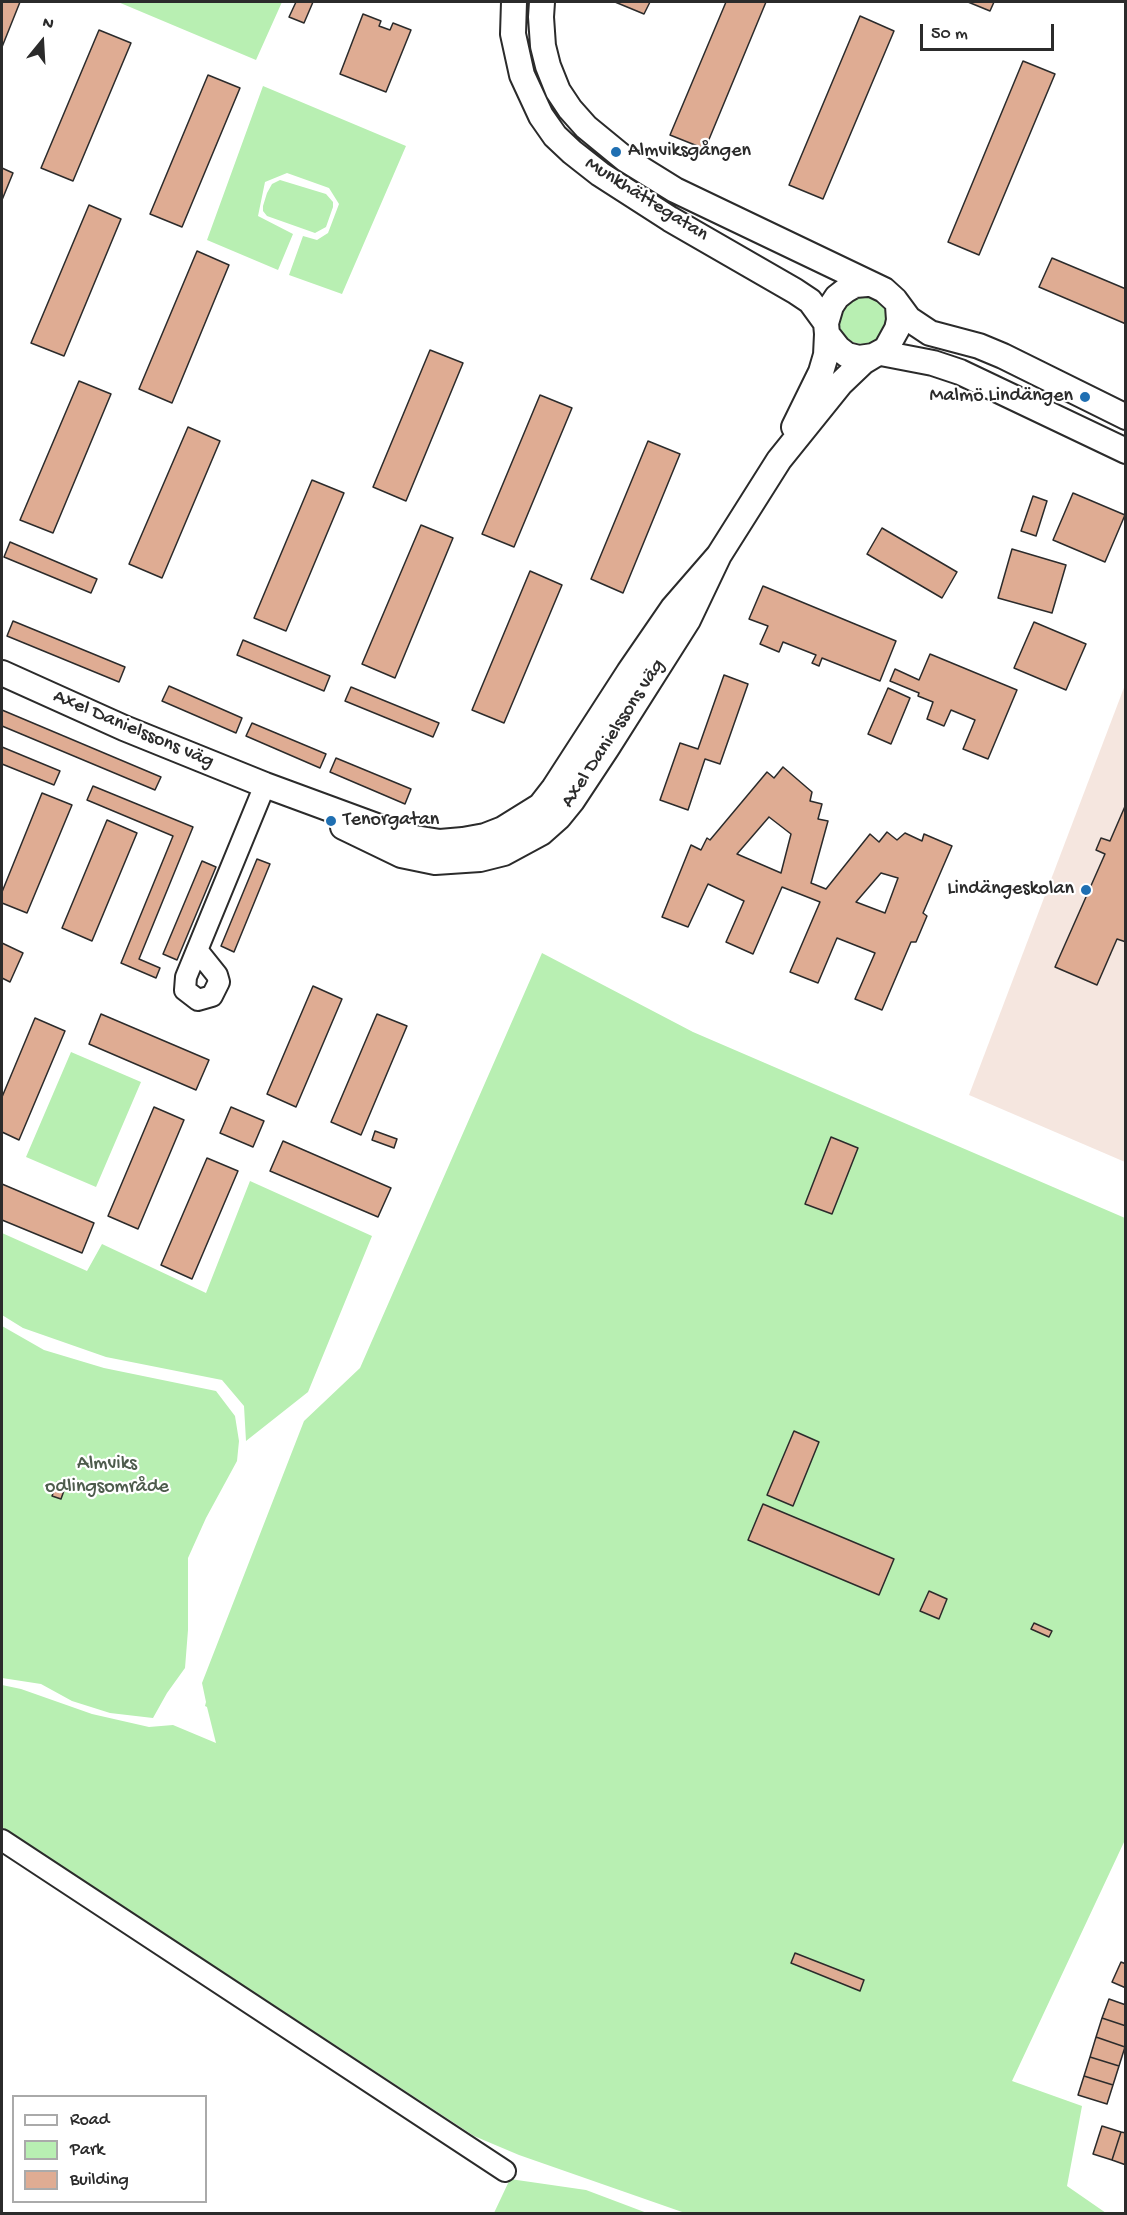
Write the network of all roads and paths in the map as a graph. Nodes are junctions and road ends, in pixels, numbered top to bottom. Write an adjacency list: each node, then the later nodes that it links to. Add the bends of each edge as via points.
1 (514, 2): 5 (street, Munkhättegatan, via 513,34 522,75 541,116 564,144 600,174 661,213 810,301)
2 (542, 2): 3 (street, Munkhättegatan, via 548,66 558,91 586,127 625,159 675,190)
3 (867, 284): 4 (street, Munkhättegatan, via 884,290); 5 (street, via 855,285 837,297)
4 (898, 306): 6 (street, via 897,329 890,344); 7 (street, Munkhättegatan, via 930,333 980,346)
5 (827, 328): 6 (street, Munkhättegatan, via 838,348 848,355); 9 (street, Axel Danielssons väg, via 821,372)
6 (877, 355): 8 (street, Munkhättegatan, via 933,363 960,372); 9 (street, Axel Danielssons väg, via 862,362 841,383)
7 (1125, 417)
8 (1125, 452)
9 (779, 460): 11 (street, Axel Danielssons väg, via 719,555 673,608 540,806 485,836 440,842 415,838)
10 (2, 673): 11 (street, Axel Danielssons väg)
11 (265, 785): 12 (street)
12 (197, 950)
13 (2, 1840): 14 (street)
14 (506, 2171)

